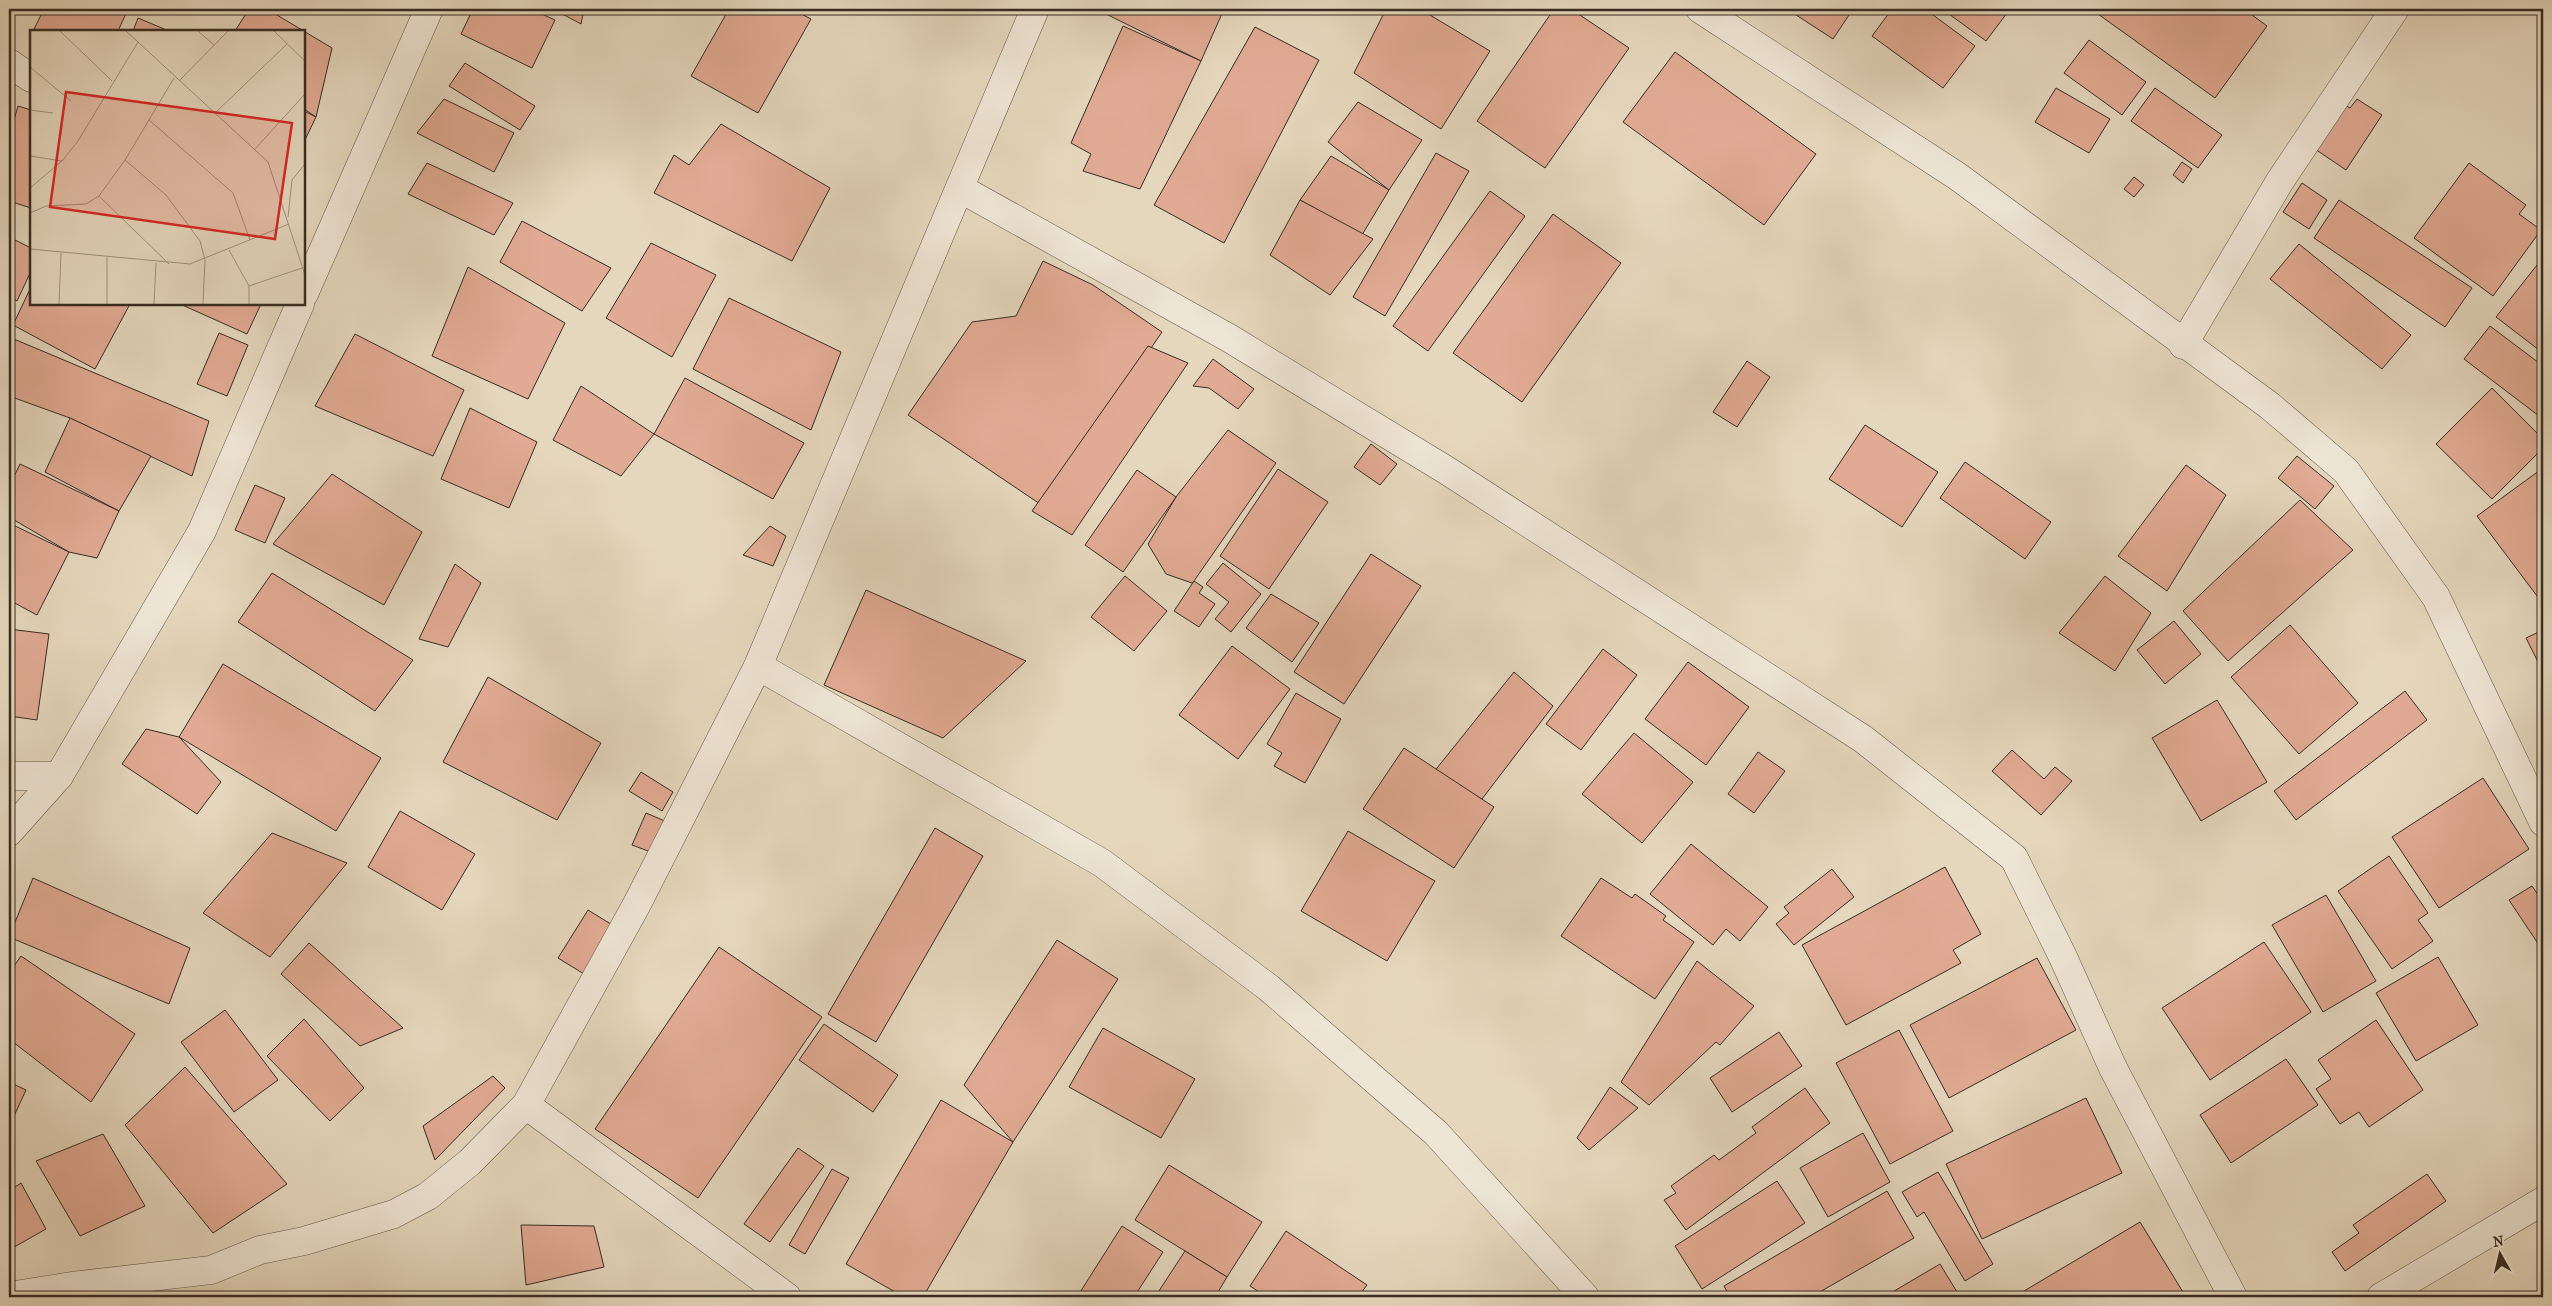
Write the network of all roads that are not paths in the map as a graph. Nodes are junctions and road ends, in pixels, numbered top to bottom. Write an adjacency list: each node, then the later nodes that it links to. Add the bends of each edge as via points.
1 (429, 9): 8 (street)
2 (1035, 9): 7 (street)
3 (1700, 9): 10 (street, via 1957,176)
4 (2395, 9): 10 (street, via 2280,181)
5 (9, 63): 6 (street)
6 (30, 77)
7 (961, 189): 11 (street); 21 (street, via 1229,338 1446,470 1863,739 2014,858 2113,1068)
8 (305, 292)
9 (300, 305): 13 (street, via 202,531)
10 (2183, 345): 14 (street, via 2270,406 2346,471 2436,597)
11 (758, 666): 16 (street, via 638,904); 20 (street, via 1102,863 1268,988 1436,1133)
12 (9, 776): 13 (street)
13 (59, 776): 15 (street)
14 (2543, 822)
15 (9, 832)
16 (526, 1105): 18 (street, via 470,1162 428,1196 394,1214 304,1241 260,1250 211,1270); 19 (street)
17 (2543, 1201): 22 (street)
18 (9, 1296)
19 (787, 1297)
20 (1585, 1297)
21 (2233, 1297)
22 (2381, 1297)

